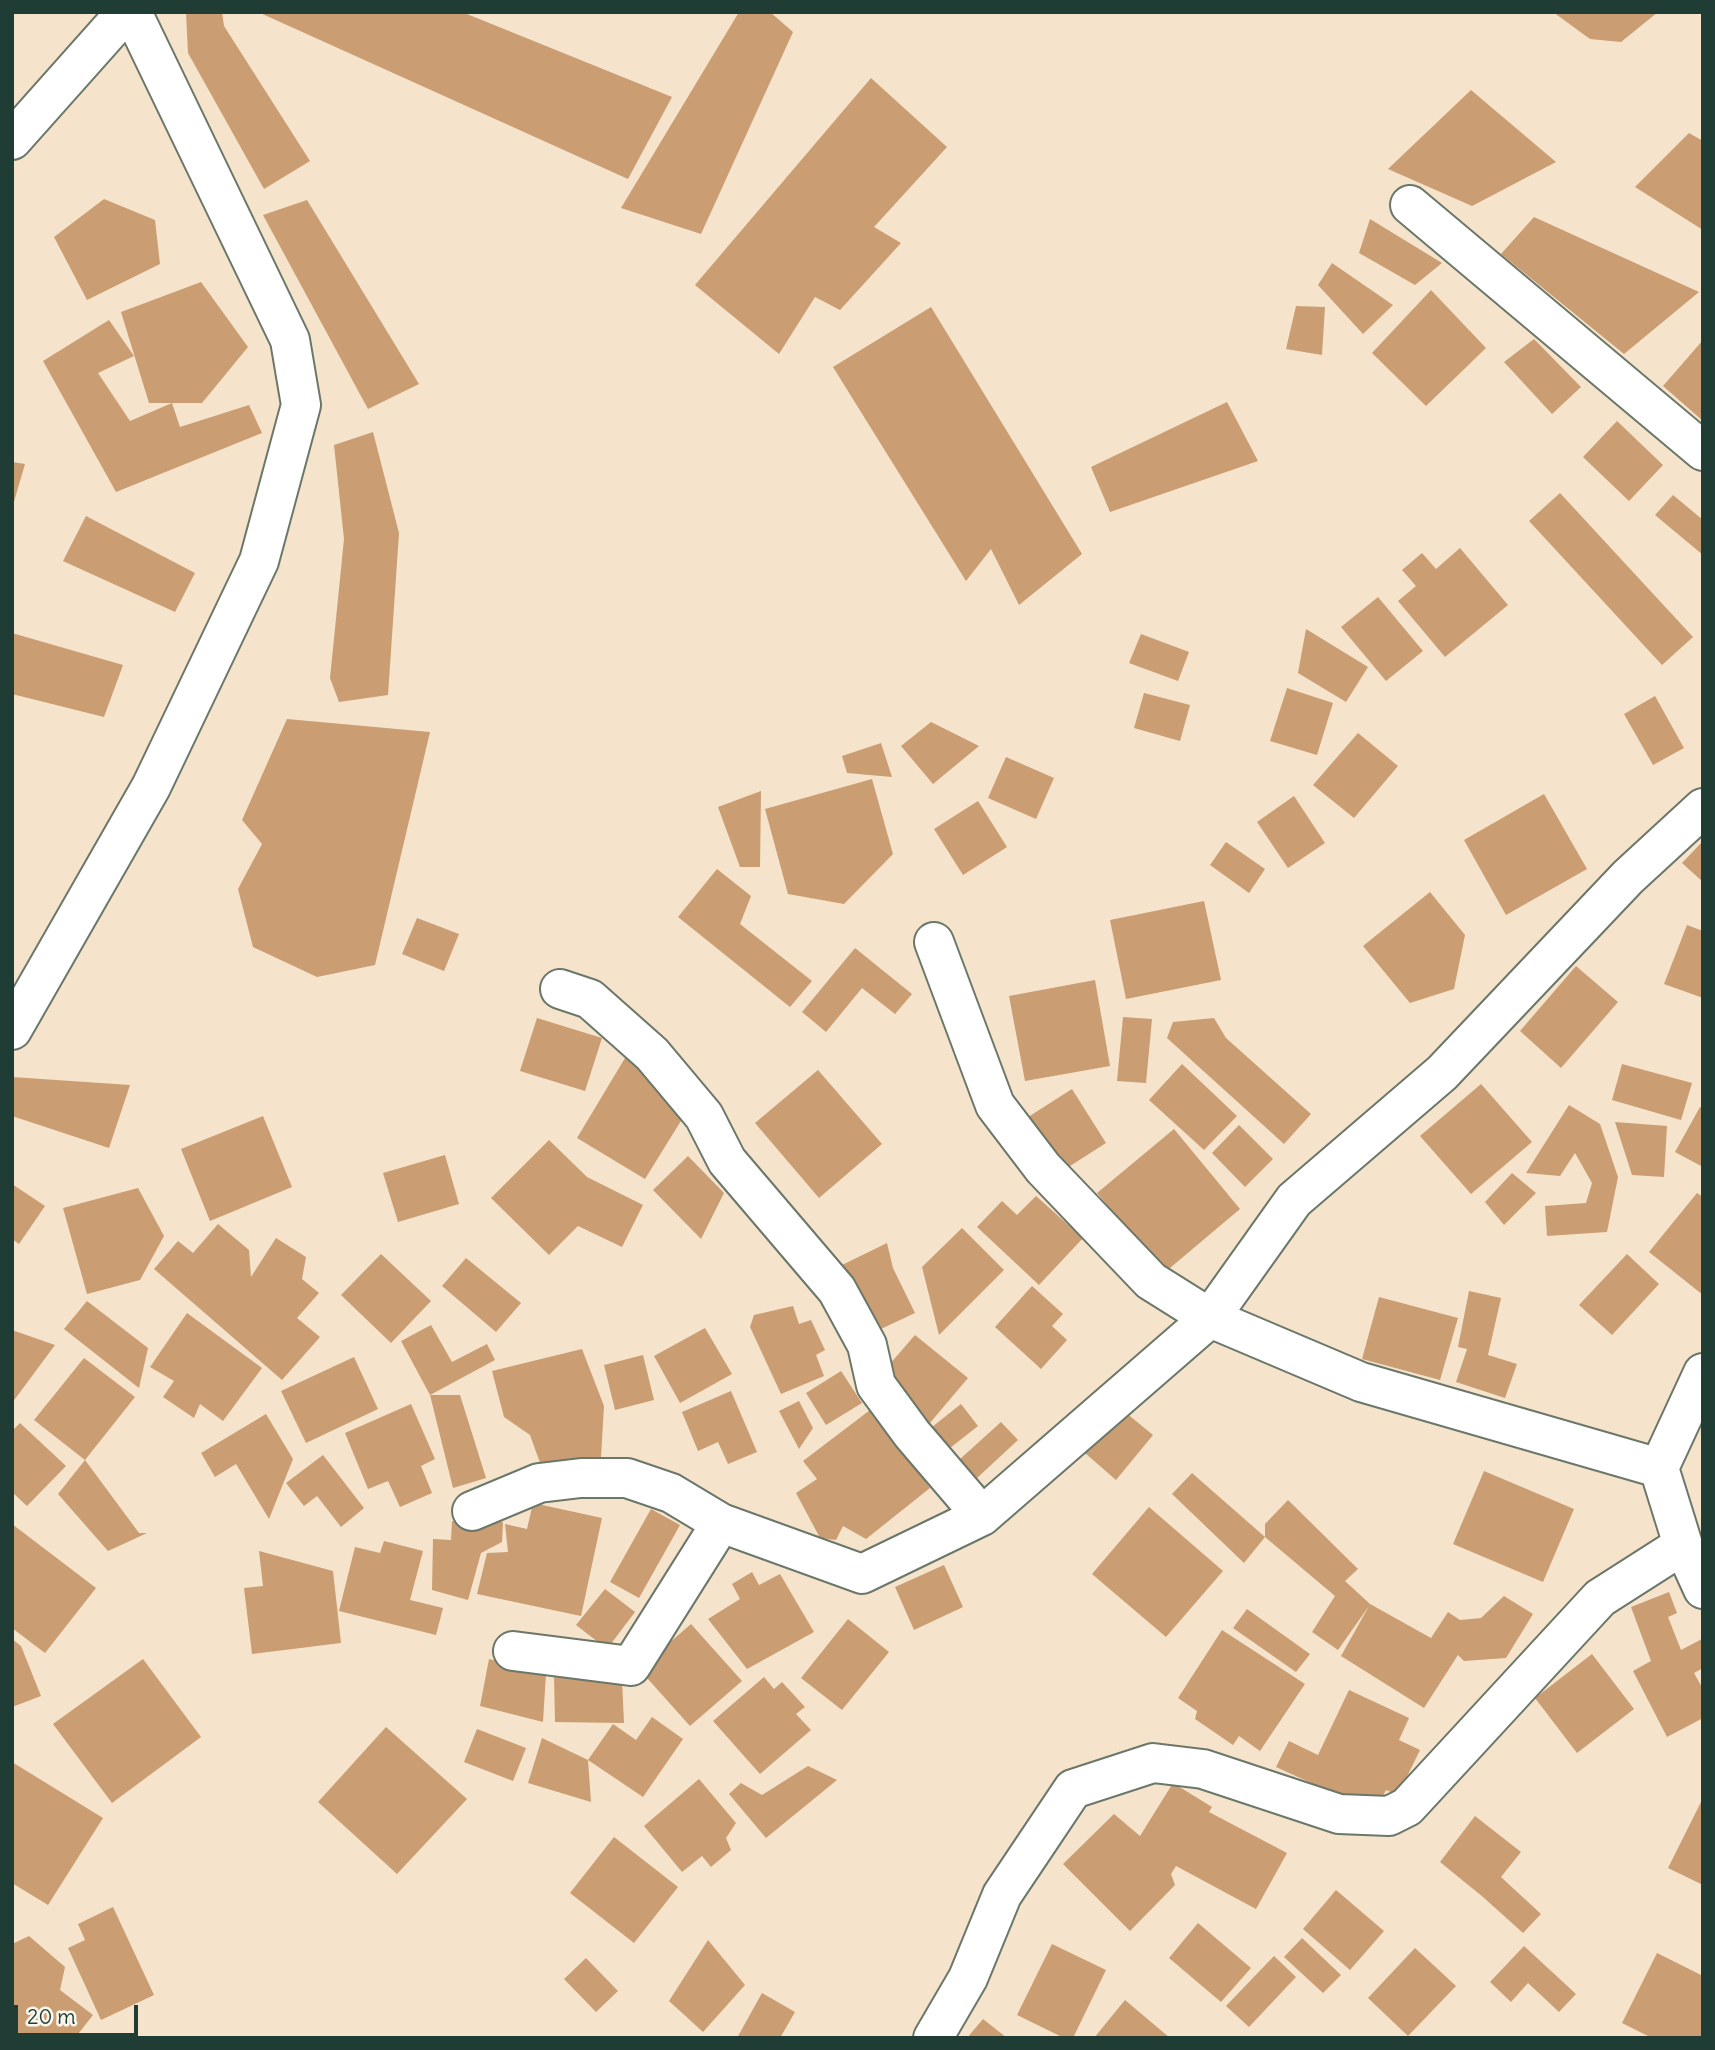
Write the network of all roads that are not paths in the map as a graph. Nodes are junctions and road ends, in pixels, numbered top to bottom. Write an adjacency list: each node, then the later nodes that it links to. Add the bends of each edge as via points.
1 (126, 12): 3 (street)
2 (132, 12): 9 (street, via 290,340 301,405 259,561 150,787)
3 (12, 140)
4 (1410, 205): 5 (street)
5 (1703, 451)
6 (1703, 808): 10 (street, via 1628,877 1442,1073 1294,1200)
7 (934, 942): 10 (street, via 995,1105 1043,1168 1151,1281)
8 (560, 989): 14 (street, via 590,999 652,1054 704,1116 727,1161 837,1290 867,1345 876,1385)
9 (12, 1030)
10 (1210, 1318): 12 (street, via 1361,1382); 14 (street)
11 (1703, 1373): 12 (street)
12 (1659, 1468): 16 (street)
13 (472, 1511): 15 (street, via 539,1483 627,1478 671,1493)
14 (982, 1516): 15 (street, via 862,1574)
15 (721, 1523): 18 (street, via 631,1666)
16 (1683, 1545): 17 (street); 19 (street, via 1600,1598 1407,1807 1389,1816 1339,1814 1203,1769 1153,1763 1073,1789 1002,1895 968,1978)
17 (1703, 1589)
18 (513, 1651)
19 (933, 2038)

